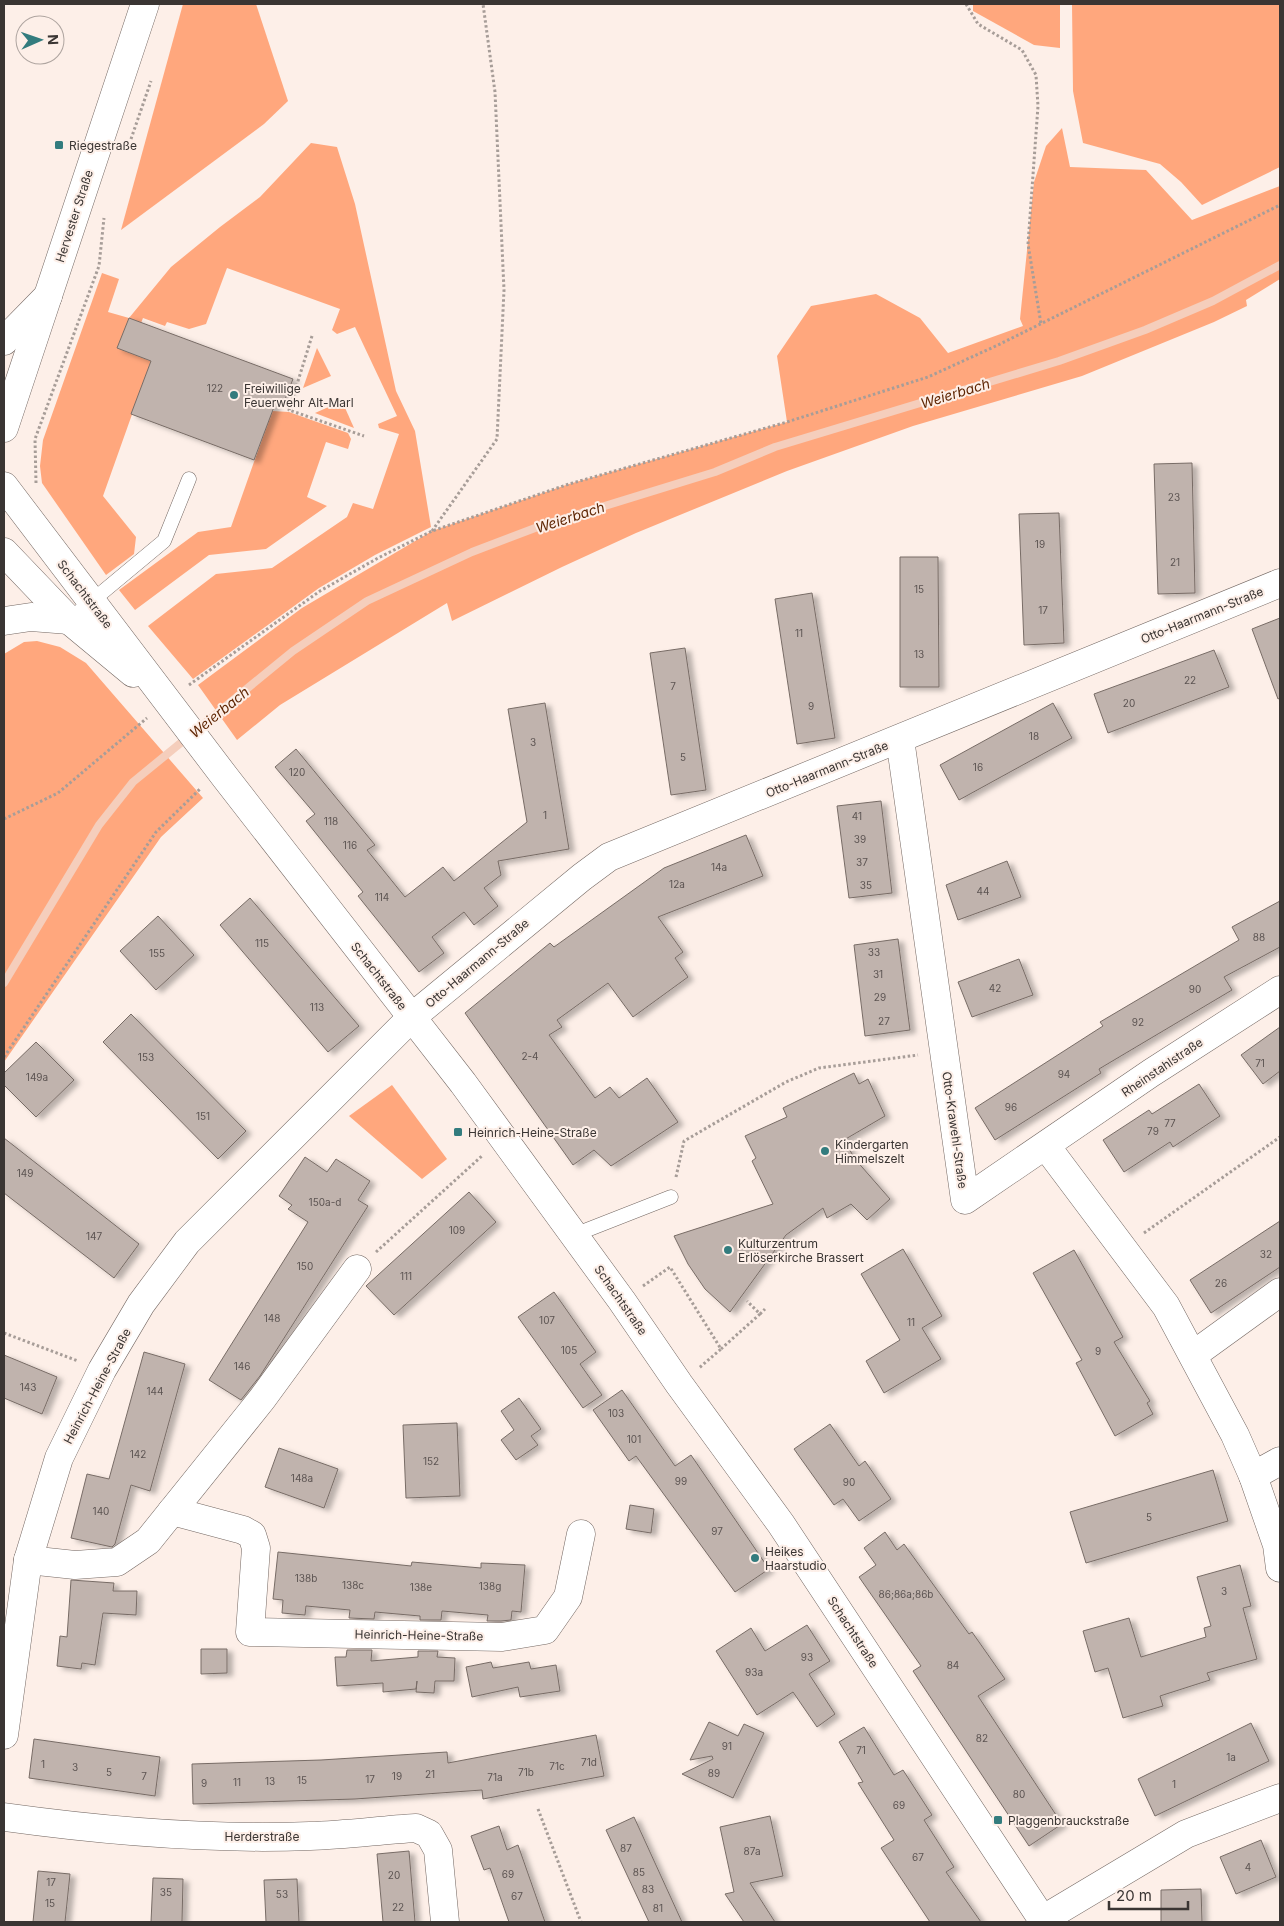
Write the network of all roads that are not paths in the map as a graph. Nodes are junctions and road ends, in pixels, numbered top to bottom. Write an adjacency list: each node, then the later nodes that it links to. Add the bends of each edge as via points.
1 (145, 4): 2 (street, Hervester Straße)
2 (48, 296): 3 (street); 4 (street, Hervester Straße)
3 (4, 341)
4 (4, 428)
5 (189, 479): 9 (lane, via 164,541)
6 (4, 486): 9 (street, Schachtstraße)
7 (4, 552): 10 (street, Schachtstraße)
8 (1280, 583): 13 (street, Otto-Haarmann-Straße)
9 (90, 601): 10 (lane); 12 (street, Schachtstraße)
10 (69, 620): 11 (street, via 31,617); 12 (street, Schachtstraße)
11 (4, 621)
12 (172, 709): 15 (street, Schachtstraße)
13 (900, 739): 15 (street, Otto-Haarmann-Straße, via 610,857); 16 (street, Otto-Krawehl-Straße, via 965,1200)
14 (1280, 990): 16 (street, Rheinstahlstraße)
15 (412, 1017): 18 (street, Schachtstraße); 26 (street, Heinrich-Heine-Straße, via 187,1242 142,1304 102,1370 59,1458)
16 (1046, 1146): 21 (street, via 1166,1306)
17 (671, 1197): 18 (lane)
18 (574, 1235): 31 (street, Schachtstraße, via 781,1524)
19 (357, 1269): 24 (street, via 262,1399)
20 (1280, 1292): 21 (street)
21 (1193, 1355): 23 (street)
22 (1280, 1461): 23 (street)
23 (1253, 1476): 27 (street, via 1277,1546)
24 (172, 1511): 25 (street, Heinrich-Heine-Straße, via 252,1535 256,1548 250,1632 502,1637 545,1630 568,1597); 26 (street, via 148,1541 117,1562 75,1565)
25 (581, 1534)
26 (28, 1560): 28 (street, Heinrich-Heine-Straße)
27 (1280, 1568)
28 (4, 1735)
29 (1280, 1798): 31 (street, via 1186,1834)
30 (4, 1817): 32 (street, Herderstraße, via 89,1829 198,1836 311,1836 416,1828 429,1834 438,1850)
31 (1043, 1921)
32 (445, 1922)

